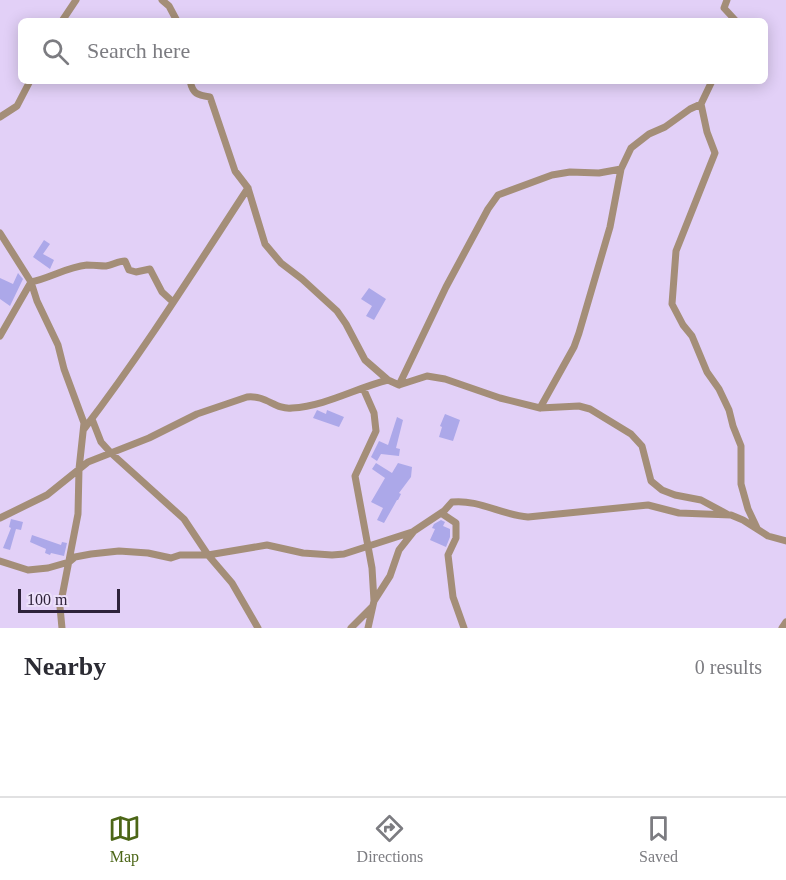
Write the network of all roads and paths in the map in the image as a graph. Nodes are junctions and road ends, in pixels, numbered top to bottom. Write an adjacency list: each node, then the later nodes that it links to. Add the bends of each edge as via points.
1 (76, 0): 4 (street)
2 (162, 0): 5 (street)
3 (727, 0): 6 (street, via 724,8)
4 (64, 18)
5 (175, 18)
6 (733, 18)
7 (28, 84): 11 (street, via 17,106)
8 (191, 84): 13 (street, via 197,95 210,97 235,171)
9 (710, 84): 10 (street)
10 (700, 104): 12 (street, via 635,143); 29 (street, via 715,153 676,251 672,304 729,410 741,446 741,484)
11 (0, 117)
12 (621, 169): 19 (street, via 561,173 498,195 446,287); 21 (street, via 610,227 579,333)
13 (248, 188): 16 (street); 18 (street, via 260,232 272,253 337,311 365,360)
14 (0, 233): 15 (street)
15 (31, 282): 16 (street, via 87,265 108,266 125,261 129,270 150,269 162,292); 17 (street); 23 (street, via 58,345)
16 (173, 302): 22 (street)
17 (0, 336)
18 (388, 380): 19 (street); 20 (street)
19 (399, 385): 21 (street, via 427,376)
20 (363, 388): 24 (street, via 333,400 284,409 264,398 247,397 196,414); 32 (street, via 374,413 376,431 355,476)
21 (540, 408): 27 (street, via 579,406 609,419 642,446 651,481 662,490 701,500)
22 (92, 419): 23 (street); 24 (street, via 101,442)
23 (84, 429): 25 (street)
24 (111, 453): 25 (street); 33 (street, via 184,519)
25 (79, 469): 28 (street, via 46,495); 35 (street, via 78,513)
26 (441, 513): 27 (street, via 452,502 464,500 528,517 648,504 679,513); 30 (street); 42 (street, via 456,523 456,538 448,555 453,597)
27 (727, 514): 29 (street)
28 (0, 518)
29 (757, 528): 31 (street)
30 (414, 531): 32 (street); 36 (street, via 399,550 390,576)
31 (786, 541)
32 (367, 546): 33 (street, via 332,555 267,545); 36 (street)
33 (208, 555): 35 (street, via 171,558 119,551 75,557); 39 (street, via 232,583)
34 (0, 561): 35 (street, via 28,570)
35 (69, 562): 38 (street, via 60,607)
36 (373, 604): 40 (street); 41 (street)
37 (786, 622): 43 (street)
38 (62, 628)
39 (258, 628)
40 (351, 628)
41 (369, 628)
42 (464, 628)
43 (782, 628)

